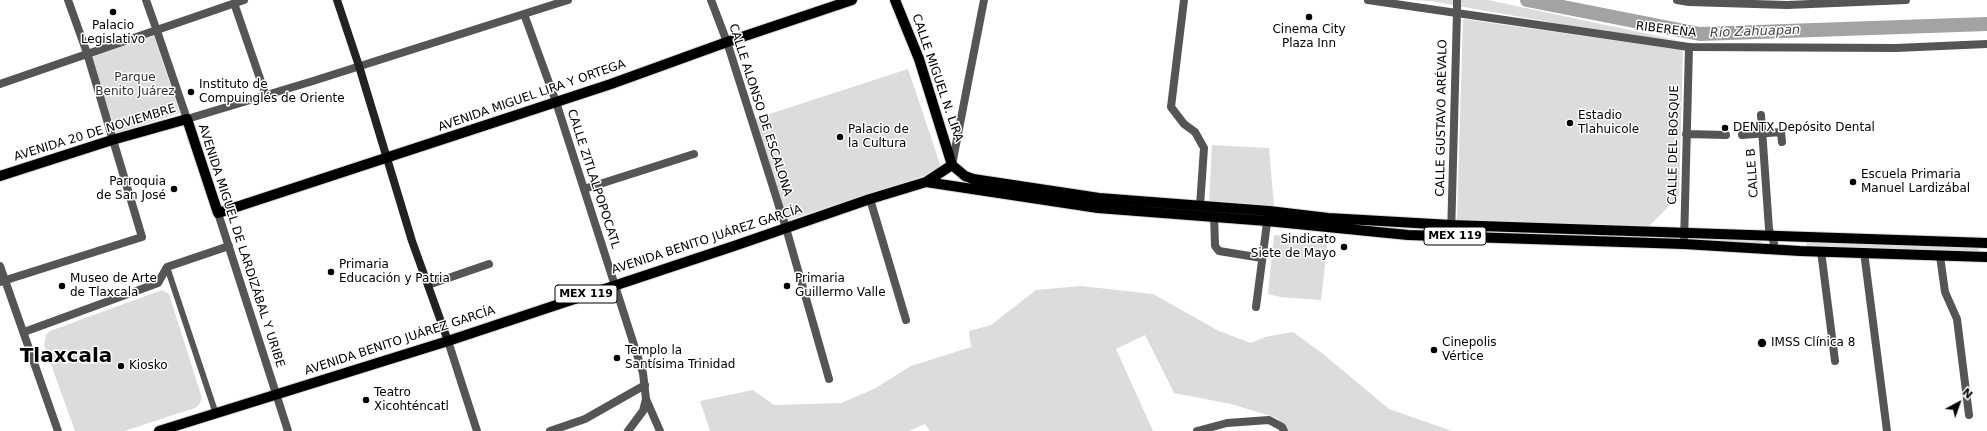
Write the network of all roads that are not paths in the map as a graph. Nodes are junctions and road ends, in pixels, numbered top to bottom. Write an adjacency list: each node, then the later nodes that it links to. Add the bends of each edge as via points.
1 (68, 0): 23 (street)
2 (146, 0): 19 (street, AVENIDA MIGUEL DE LARDIZÁBAL Y URIBE)
3 (244, 0): 16 (street)
4 (337, 0): 24 (main road)
5 (568, 0): 18 (street, AVENIDA 20 DE NOVIEMBRE)
6 (710, 0): 20 (street, CALLE ALONSO DE ESCALONA)
7 (852, 0): 20 (main road, AVENIDA MIGUEL LIRA Y ORTEGA)
8 (895, 0): 38 (main road, CALLE MIGUEL N. LIRA, via 919,59)
9 (984, 0): 38 (street)
10 (1184, 0): 44 (street, via 1171,107 1184,124 1195,132 1204,148)
11 (1368, 0): 17 (street, RIBEREÑA)
12 (1457, 0): 17 (street, CALLE GUSTAVO ARÉVALO)
13 (1677, 0): 15 (street)
14 (1906, 0): 15 (street, via 1787,5)
15 (1689, 1)
16 (234, 3): 19 (street); 26 (street)
17 (1457, 12): 22 (street, RIBEREÑA); 51 (street, CALLE GUSTAVO ARÉVALO)
18 (524, 14): 24 (street, AVENIDA 20 DE NOVIEMBRE); 27 (street, CALLE ZITLALPOPOCATL)
19 (157, 31): 23 (street); 29 (street, AVENIDA MIGUEL DE LARDIZÁBAL Y URIBE)
20 (727, 42): 27 (main road, AVENIDA MIGUEL LIRA Y ORTEGA); 52 (street, CALLE ALONSO DE ESCALONA)
21 (1987, 44): 22 (street, RIBEREÑA, via 1896,48)
22 (1689, 46): 30 (street, CALLE DEL BOSQUE)
23 (87, 53): 25 (street); 34 (street)
24 (359, 66): 26 (street, AVENIDA 20 DE NOVIEMBRE); 37 (main road)
25 (0, 84)
26 (266, 96): 29 (street, AVENIDA 20 DE NOVIEMBRE)
27 (556, 102): 37 (main road, AVENIDA MIGUEL LIRA Y ORTEGA); 41 (street, CALLE ZITLALPOPOCATL)
28 (1761, 115): 31 (street, CALLE B)
29 (187, 119): 34 (main road, AVENIDA 20 DE NOVIEMBRE); 48 (main road, AVENIDA MIGUEL DE LARDIZÁBAL Y URIBE)
30 (1686, 134): 32 (street); 55 (street, CALLE DEL BOSQUE)
31 (1762, 134): 33 (street); 35 (street, via 1781,132); 53 (street, CALLE B)
32 (1726, 135)
33 (1742, 135)
34 (112, 140): 39 (main road, AVENIDA 20 DE NOVIEMBRE); 67 (street, via 142,237)
35 (1782, 142)
36 (694, 154): 41 (street)
37 (387, 158): 48 (main road, AVENIDA MIGUEL LIRA Y ORTEGA); 69 (main road)
38 (952, 165): 40 (main road, AVENIDA BENITO JUÁREZ GARCÍA / MEX 119); 42 (main road, MEX 119, via 964,176 973,179)
39 (0, 176)
40 (926, 182): 43 (main road, AVENIDA BENITO JUÁREZ GARCÍA / MEX 119); 46 (main road, MEX 119)
41 (584, 189): 68 (street, CALLE ZITLALPOPOCATL)
42 (1099, 198): 44 (main road, MEX 119); 46 (main road)
43 (870, 199): 52 (main road, AVENIDA BENITO JUÁREZ GARCÍA / MEX 119); 71 (street)
44 (1200, 206): 45 (main road, MEX 119)
45 (1214, 206): 47 (main road, MEX 119); 49 (street)
46 (1098, 208): 49 (main road, MEX 119)
47 (1269, 211): 50 (street); 51 (main road, MEX 119, via 1328,218)
48 (218, 213): 57 (street, AVENIDA MIGUEL DE LARDIZÁBAL Y URIBE)
49 (1214, 217): 50 (main road, MEX 119); 63 (street, via 1215,246 1219,251)
50 (1267, 221): 54 (main road, MEX 119, via 1331,229); 63 (street)
51 (1452, 225): 54 (street, CALLE GUSTAVO ARÉVALO); 55 (main road, MEX 119)
52 (786, 228): 68 (main road, AVENIDA BENITO JUÁREZ GARCÍA / MEX 119); 75 (street, CALLE ALONSO DE ESCALONA)
53 (1769, 234): 55 (main road, MEX 119); 56 (main road, MEX 119); 58 (street, CALLE B, via 1765,243)
54 (1451, 236): 55 (main road, MEX 119)
55 (1684, 239): 58 (main road, MEX 119)
56 (1987, 243)
57 (229, 246): 66 (street); 77 (street, AVENIDA MIGUEL DE LARDIZÁBAL Y URIBE)
58 (1770, 249): 59 (main road, MEX 119)
59 (1821, 251): 60 (main road, MEX 119); 74 (street)
60 (1864, 252): 61 (main road, MEX 119); 90 (street)
61 (1940, 256): 62 (main road, MEX 119); 80 (street, via 1944,292 1957,319)
62 (1987, 257)
63 (1262, 258): 70 (street)
64 (489, 264): 69 (street)
65 (0, 266): 67 (street)
66 (167, 267): 72 (street, via 158,283); 79 (street)
67 (2, 281): 72 (street)
68 (614, 284): 73 (main road, AVENIDA BENITO JUÁREZ GARCÍA / MEX 119); 76 (street, CALLE ZITLALPOPOCATL)
69 (428, 285): 73 (main road)
70 (1256, 307)
71 (906, 320)
72 (24, 332): 81 (street)
73 (448, 341): 77 (main road, AVENIDA BENITO JUÁREZ GARCÍA / MEX 119); 84 (street)
74 (1836, 361)
75 (829, 379)
76 (645, 385): 78 (street, CALLE ZITLALPOPOCATL); 85 (street, via 585,419)
77 (275, 394): 79 (main road, AVENIDA BENITO JUÁREZ GARCÍA / MEX 119); 83 (street, AVENIDA MIGUEL DE LARDIZÁBAL Y URIBE)
78 (646, 399): 86 (street, via 643,411); 87 (street)
79 (216, 414): 82 (main road, MEX 119)
80 (1969, 414)
81 (58, 431)
82 (159, 431)
83 (288, 431)
84 (477, 431)
85 (550, 431)
86 (628, 431)
87 (660, 431)
88 (1197, 431): 89 (street, via 1227,423 1269,420 1282,427)
89 (1284, 431)
90 (1887, 431)

